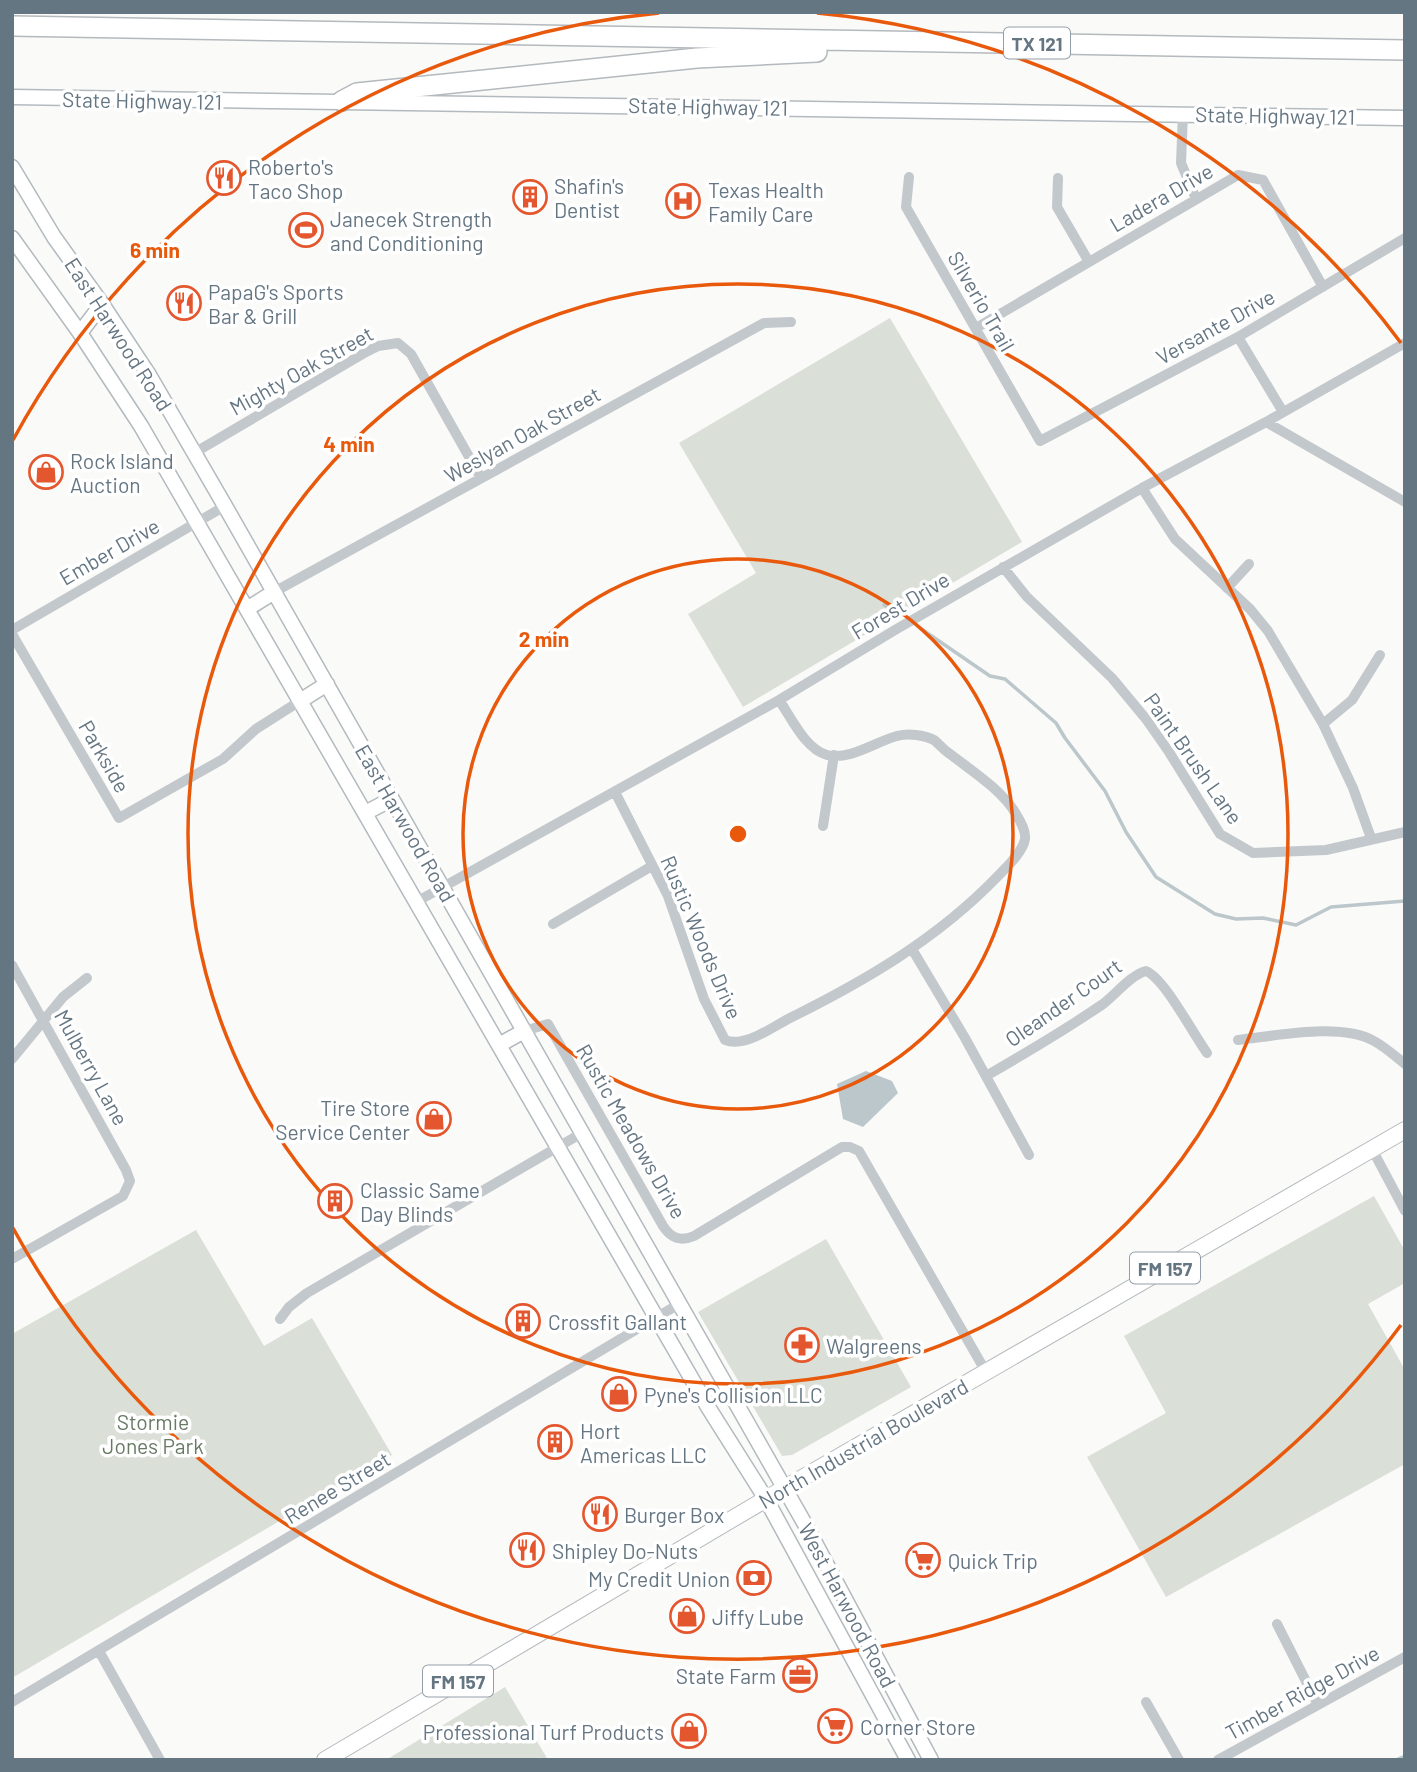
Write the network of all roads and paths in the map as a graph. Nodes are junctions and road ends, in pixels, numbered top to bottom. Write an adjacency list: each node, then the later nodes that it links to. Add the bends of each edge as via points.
1 (12, 26): 2 (highway, TX 121)
2 (890, 42): 3 (highway, TX 121); 5 (highway, via 847,50 697,58 357,93)
3 (1405, 50)
4 (14, 98): 5 (main road, State Highway 121)
5 (342, 101): 6 (main road, State Highway 121)
6 (1183, 113): 7 (main road, State Highway 121); 11 (street, via 1181,163)
7 (1405, 118)
8 (12, 167): 16 (main road, East Harwood Road, via 54,237)
9 (909, 177): 18 (street, Silverio Trail, via 906,207)
10 (1058, 178): 14 (street, via 1056,207)
11 (1196, 200): 14 (street, Ladera Drive); 15 (street, Ladera Drive, via 1238,175 1263,180)
12 (12, 238): 19 (main road, East Harwood Road)
13 (1405, 238): 15 (street, Versante Drive)
14 (1089, 262): 18 (street, Ladera Drive)
15 (1323, 287): 20 (street, Versante Drive)
16 (103, 304): 19 (main road); 25 (main road, East Harwood Road)
17 (791, 322): 26 (street, Weslyan Oak Street, via 764,323)
18 (976, 328): 24 (street, Silverio Trail)
19 (80, 333): 30 (main road, East Harwood Road)
20 (1238, 337): 22 (street); 24 (street, Versante Drive)
21 (1405, 343): 22 (street, Forest Drive)
22 (1283, 412): 23 (street, Forest Drive)
23 (1266, 422): 27 (street, Forest Drive); 28 (street)
24 (1040, 441)
25 (194, 453): 26 (street, Mighty Oak Street, via 366,352 398,343 411,354); 29 (main road, East Harwood Road)
26 (481, 478): 34 (street, Weslyan Oak Street)
27 (1142, 488): 32 (street, Forest Drive); 33 (street, via 1175,539)
28 (1405, 502)
29 (225, 506): 30 (street, Ember Drive); 34 (main road, East Harwood Road)
30 (197, 522): 35 (main road, East Harwood Road); 36 (street, Ember Drive)
31 (1249, 564): 33 (street)
32 (1003, 567): 39 (street, Forest Drive); 48 (street, Paint Brush Lane, via 1146,719 1220,834 1253,853 1326,850)
33 (1227, 589): 41 (street, via 1268,631)
34 (274, 592): 35 (main road); 38 (main road, East Harwood Road)
35 (247, 608): 40 (main road, East Harwood Road)
36 (12, 632): 40 (street, Parkside, via 119,818 223,759 256,729)
37 (1380, 655): 41 (street, via 1352,700)
38 (327, 684): 40 (main road); 44 (main road, East Harwood Road)
39 (779, 700): 42 (street, via 810,745); 43 (street, Forest Drive)
40 (300, 701): 45 (main road, East Harwood Road)
41 (1323, 724): 48 (street)
42 (834, 755): 46 (street); 53 (street, Rustic Woods Drive, via 852,754 898,736 933,740 1005,800 1024,829 1023,845 1006,868)
43 (615, 792): 49 (street, Rustic Woods Drive); 50 (street, Forest Drive)
44 (392, 799): 45 (main road); 50 (main road, East Harwood Road)
45 (365, 813): 51 (main road, East Harwood Road)
46 (822, 826)
47 (1405, 832): 48 (street, Paint Brush Lane)
48 (1371, 838)
49 (652, 866): 52 (street); 53 (street, Rustic Woods Drive, via 668,895 714,1021 731,1042 757,1035 838,995)
50 (442, 887): 51 (street, Forest Drive); 57 (main road, East Harwood Road)
51 (416, 902): 59 (main road, East Harwood Road)
52 (553, 924)
53 (912, 949): 63 (street)
54 (12, 965): 56 (street, Mulberry Lane)
55 (87, 978): 56 (street, via 63,997)
56 (44, 1021): 61 (street); 70 (street, Mulberry Lane, via 130,1181 123,1196)
57 (524, 1031): 59 (main road); 65 (main road, East Harwood Road); 74 (street, Rustic Meadows Drive, via 548,1024 663,1226 676,1239 694,1236 842,1147 859,1151)
58 (1238, 1040): 62 (street, via 1317,1032 1360,1035)
59 (499, 1045): 66 (main road, East Harwood Road)
60 (1207, 1053): 63 (street, Oleander Court, via 1153,974 1146,971 1055,1037)
61 (12, 1059)
62 (1405, 1064)
63 (986, 1076): 68 (street)
64 (1405, 1130): 67 (main road, North Industrial Boulevard / FM 157)
65 (582, 1133): 66 (street); 71 (main road, East Harwood Road)
66 (558, 1147): 72 (main road, East Harwood Road); 73 (street, via 307,1293)
67 (1372, 1149): 69 (street); 74 (main road, North Industrial Boulevard / FM 157)
68 (1028, 1155)
69 (1405, 1211)
70 (12, 1259)
71 (679, 1304): 72 (street, Renee Street); 75 (main road, East Harwood Road)
72 (657, 1317): 76 (main road, East Harwood Road); 78 (street, Renee Street)
73 (280, 1319)
74 (986, 1372): 75 (main road, North Industrial Boulevard / FM 157)
75 (785, 1488): 76 (main road, North Industrial Boulevard / FM 157); 80 (main road, West Harwood Road)
76 (766, 1499): 81 (main road, West Harwood Road); 86 (main road, North Industrial Boulevard / FM 157)
77 (1277, 1624): 84 (street)
78 (99, 1651): 82 (street, Renee Street); 85 (street)
79 (1405, 1657): 84 (street, Timber Ridge Drive)
80 (880, 1666): 81 (main road); 88 (main road, West Harwood Road)
81 (861, 1673): 87 (main road, West Harwood Road)
82 (12, 1702)
83 (1146, 1702): 89 (street)
84 (1318, 1705): 90 (street, Timber Ridge Drive)
85 (160, 1760)
86 (325, 1760)
87 (908, 1760)
88 (931, 1760)
89 (1179, 1760)
90 (1218, 1760)

